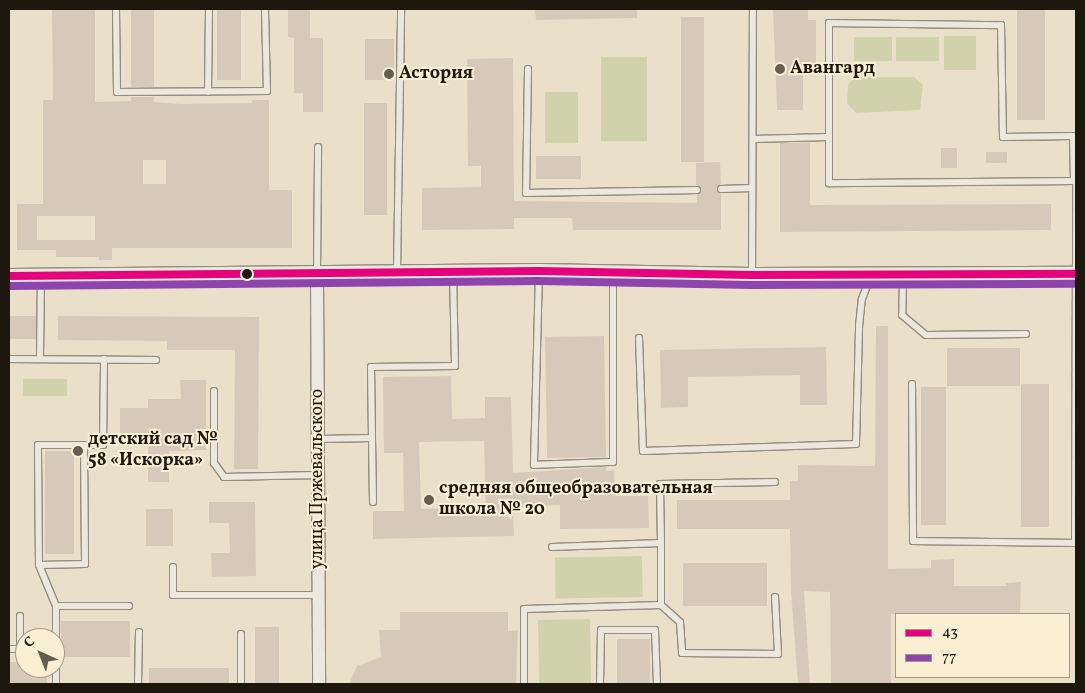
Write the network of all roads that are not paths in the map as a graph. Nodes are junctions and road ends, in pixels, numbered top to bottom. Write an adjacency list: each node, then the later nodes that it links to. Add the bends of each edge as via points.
1 (116, 9): 7 (lane, via 117,92)
2 (209, 9): 7 (lane)
3 (265, 9): 7 (lane, via 267,91)
4 (401, 9): 18 (lane)
5 (753, 9): 9 (lane)
6 (528, 69): 13 (lane, via 526,193)
7 (208, 92)
8 (829, 137): 9 (lane); 11 (lane, via 829,183); 11 (lane, via 829,23 1001,25 1003,137 1073,136)
9 (752, 139): 12 (lane)
10 (318, 147): 17 (lane)
11 (1075, 181): 21 (lane)
12 (752, 188): 14 (lane); 23 (lane)
13 (696, 190)
14 (721, 190)
15 (539, 271): 16 (street); 19 (street); 19 (lane, via 534,465 613,462)
16 (453, 272): 18 (street); 34 (lane, via 455,366 371,367)
17 (317, 274): 18 (street); 22 (street); 35 (street, улица Пржевальского)
18 (396, 274)
19 (612, 274): 23 (street)
20 (903, 274): 21 (street); 24 (street); 26 (lane, via 902,315 926,335)
21 (1075, 274): 32 (lane, via 1075,543 913,541)
22 (41, 275): 25 (street); 29 (lane)
23 (752, 275): 24 (street)
24 (872, 275): 27 (lane, via 862,299 858,326 856,444 643,451)
25 (9, 276)
26 (1026, 334)
27 (639, 338)
28 (9, 358): 29 (lane)
29 (40, 358): 30 (lane)
30 (104, 359): 31 (lane); 36 (lane, via 103,445)
31 (156, 360)
32 (912, 384)
33 (214, 391): 37 (lane, via 214,463 224,477)
34 (372, 438): 35 (lane); 39 (lane)
35 (318, 439): 37 (street, улица Пржевальского)
36 (84, 445): 42 (lane, via 85,564); 42 (lane, via 38,445)
37 (318, 475): 44 (street, улица Пржевальского)
38 (774, 482): 40 (lane, via 660,484)
39 (373, 502)
40 (660, 543): 41 (lane); 46 (lane)
41 (552, 547)
42 (39, 565): 47 (lane)
43 (172, 567): 44 (lane, via 173,595)
44 (319, 595): 56 (street, улица Пржевальского)
45 (775, 597): 46 (lane, via 778,654 682,652 680,622)
46 (661, 605): 57 (lane, via 524,609)
47 (56, 606): 48 (lane); 53 (lane)
48 (129, 606)
49 (20, 616): 52 (lane, via 20,649)
50 (138, 632): 54 (lane)
51 (241, 634): 55 (lane)
52 (9, 649)
53 (56, 684)
54 (138, 684)
55 (241, 684)
56 (319, 684)
57 (524, 684)
58 (600, 684): 59 (lane, via 601,630 655,630)
59 (657, 684)

